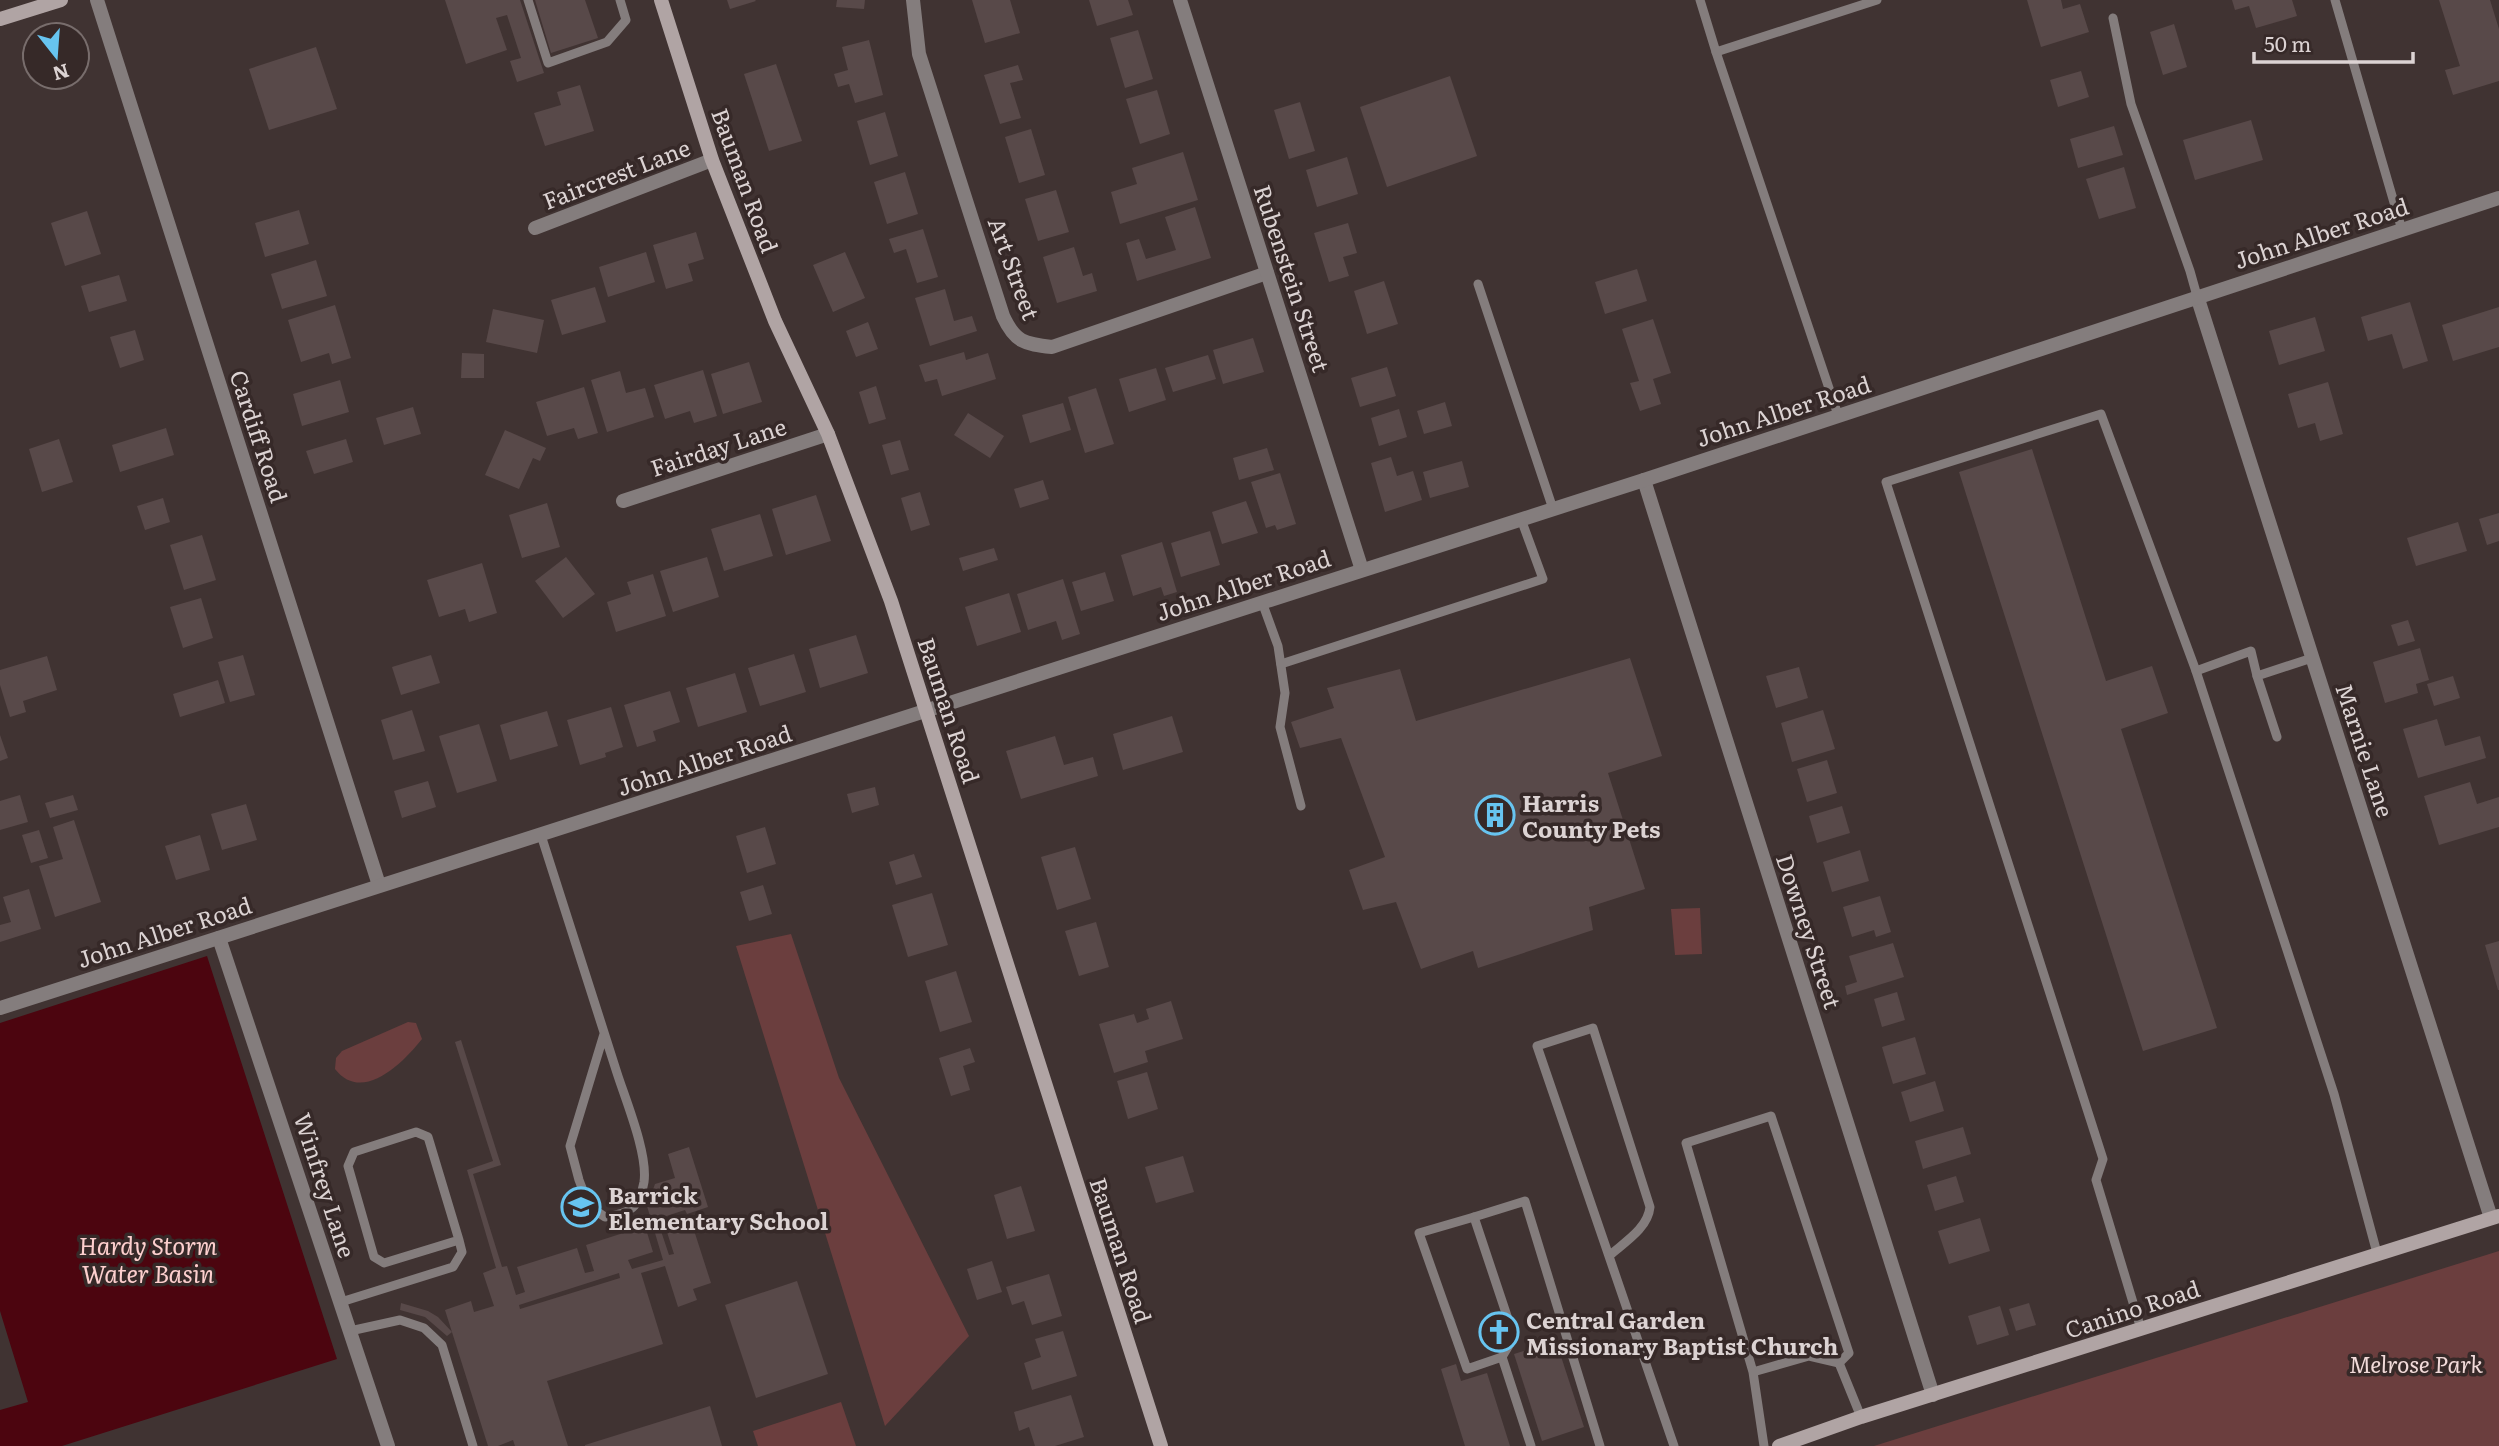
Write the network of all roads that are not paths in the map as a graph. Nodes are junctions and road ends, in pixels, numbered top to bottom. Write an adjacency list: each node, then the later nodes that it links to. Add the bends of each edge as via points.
1 (61, 0): 12 (street)
2 (97, 0): 37 (street, Cardiff Road)
3 (528, 0): 4 (lane, via 548,63 607,42 626,20)
4 (620, 0)
5 (661, 0): 14 (street, Bauman Road)
6 (913, 0): 18 (street, Art Street, via 919,54 1003,316 1018,340 1052,346)
7 (1180, 0): 18 (street, Rubenstein Street)
8 (1700, 0): 13 (lane)
9 (1877, 0): 13 (lane)
10 (2334, 0): 17 (lane)
11 (2113, 18): 20 (lane, via 2131,104)
12 (0, 19)
13 (1716, 51): 21 (lane)
14 (712, 160): 16 (street, Faircrest Lane); 22 (street, Bauman Road, via 775,321)
15 (2499, 198): 17 (street, John Alber Road)
16 (536, 228)
17 (2402, 230): 20 (street, John Alber Road)
18 (1267, 273): 27 (street, Rubenstein Street)
19 (1478, 284): 25 (lane)
20 (2197, 296): 21 (street, John Alber Road); 29 (street, Marnie Lane)
21 (1838, 415): 23 (street, John Alber Road)
22 (828, 434): 24 (street, Fairday Lane); 33 (street, Bauman Road)
23 (1644, 480): 25 (street, John Alber Road); 52 (street, Downey Street)
24 (623, 501)
25 (1553, 509): 26 (street, John Alber Road)
26 (1521, 519): 27 (street, John Alber Road); 30 (lane, via 1543,579)
27 (1362, 570): 28 (street, John Alber Road)
28 (1262, 602): 30 (lane); 33 (street, John Alber Road)
29 (2312, 658): 32 (lane); 42 (street, Marnie Lane)
30 (1281, 664): 35 (lane, via 1285,693 1280,727)
31 (2196, 671): 32 (lane, via 2251,651); 44 (lane, via 2334,1094); 47 (lane, via 2101,414 1886,482 2103,1158 2096,1180)
32 (2258, 676): 34 (lane)
33 (926, 710): 36 (street, John Alber Road); 56 (street, Bauman Road)
34 (2277, 737)
35 (1301, 806)
36 (541, 835): 37 (street, John Alber Road); 40 (lane)
37 (379, 885): 38 (street, John Alber Road)
38 (219, 938): 39 (street, John Alber Road); 46 (street, Winfrey Lane)
39 (0, 1008)
40 (604, 1034): 40 (lane, via 641,1148 644,1180 636,1204 626,1214 606,1217 589,1206 570,1146)
41 (1474, 1217): 49 (lane, via 1514,1337); 49 (lane, via 1419,1233 1467,1369); 58 (lane, via 1525,1201)
42 (2495, 1217): 44 (street, Canino Road)
43 (459, 1240): 43 (lane, via 428,1137 416,1132 354,1152 348,1166 374,1257 384,1263); 46 (lane, via 462,1252 453,1267)
44 (2377, 1253): 47 (street, Canino Road)
45 (1610, 1255): 45 (lane, via 1537,1045 1593,1028 1650,1207 1644,1225); 59 (lane)
46 (341, 1302): 48 (street, Winfrey Lane)
47 (2141, 1329): 52 (street, Canino Road)
48 (350, 1331): 54 (street, Winfrey Lane); 55 (lane, via 400,1320 424,1328 442,1345)
49 (1502, 1357): 57 (lane)
50 (1839, 1363): 51 (lane, via 1809,1356); 51 (lane, via 1849,1353 1771,1116 1686,1143); 53 (lane)
51 (1753, 1372): 60 (lane)
52 (1933, 1395): 53 (street, Canino Road)
53 (1861, 1417): 61 (street, Canino Road)
54 (388, 1446)
55 (473, 1446)
56 (1161, 1446)
57 (1531, 1446)
58 (1600, 1446)
59 (1674, 1446)
60 (1763, 1446)
61 (1779, 1446)

